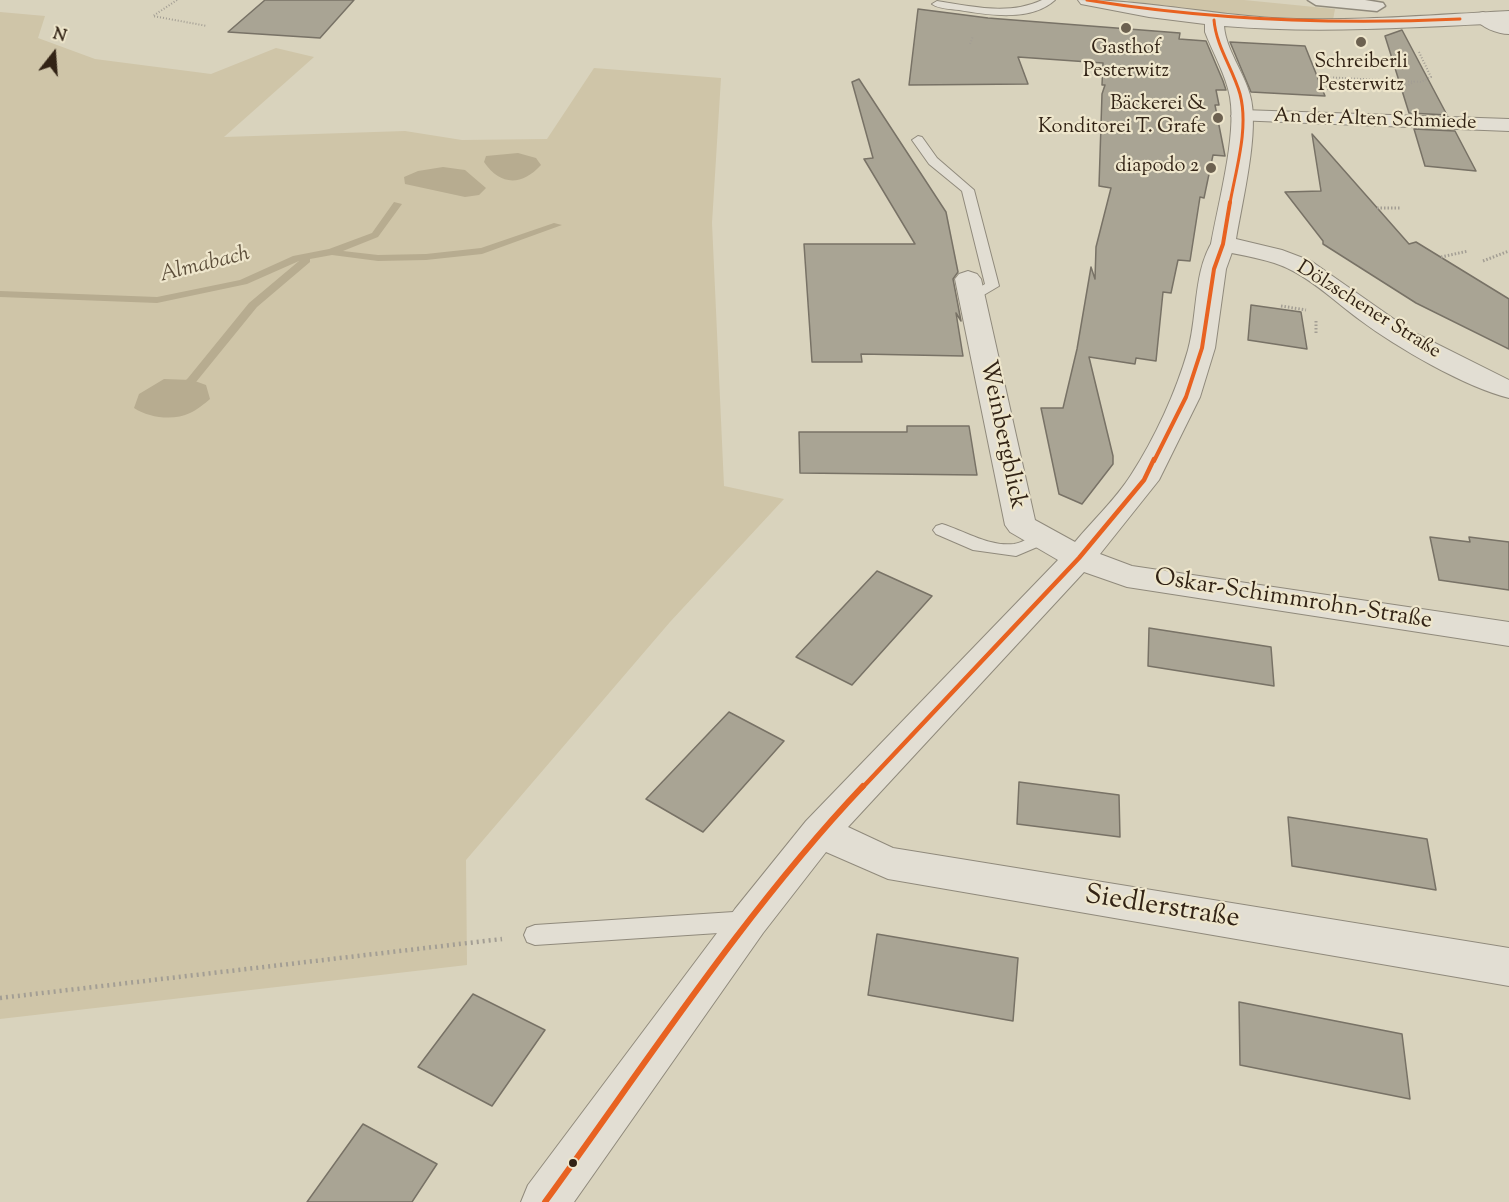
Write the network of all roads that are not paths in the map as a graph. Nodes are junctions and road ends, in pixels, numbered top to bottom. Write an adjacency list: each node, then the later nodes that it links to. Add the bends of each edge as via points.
1 (1050, 0): 6 (lane, via 1021,12)
2 (1316, 0): 5 (street)
3 (1440, 0): 9 (street)
4 (1096, 1): 10 (street)
5 (1377, 3)
6 (937, 4)
7 (1509, 17): 8 (street)
8 (1483, 18): 9 (street); 11 (street)
9 (1460, 19): 10 (street, via 1337,25)
10 (1214, 20): 12 (street, via 1240,95)
11 (1509, 28)
12 (1242, 116): 13 (street, An der Alten Schmiede); 15 (street)
13 (1509, 125)
14 (918, 141): 16 (lane, via 933,161 968,190 992,286)
15 (1223, 244): 17 (street, Dölzschener Straße, via 1300,265 1420,347); 20 (street, via 1214,268 1202,348 1186,397 1144,480)
16 (970, 288): 19 (street, Weinbergblick, via 1021,525)
17 (1509, 390)
18 (942, 530): 19 (lane, via 973,544 1016,550)
19 (1043, 538): 20 (street, Weinbergblick)
20 (1079, 558): 21 (street, Oskar-Schimmrohn-Straße, via 1128,576); 22 (street)
21 (1509, 634)
22 (820, 832): 23 (street); 25 (street, Siedlerstraße, via 888,863)
23 (749, 921): 24 (lane); 26 (street)
24 (535, 935)
25 (1509, 967)
26 (545, 1202)

